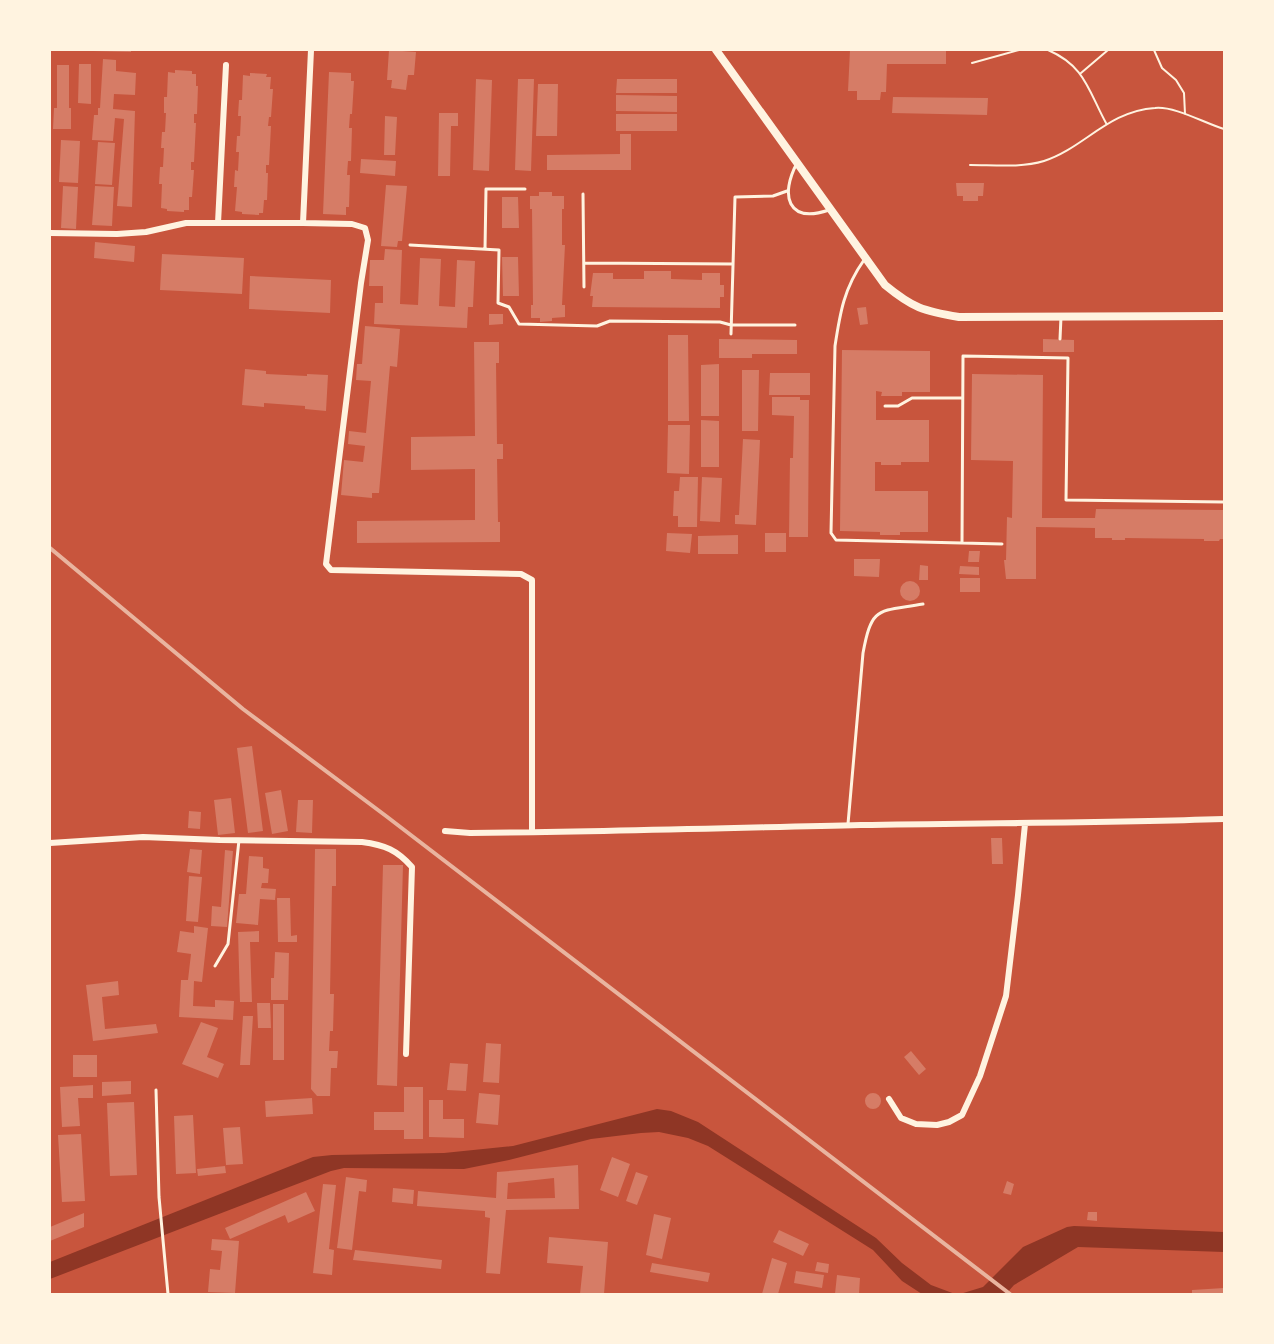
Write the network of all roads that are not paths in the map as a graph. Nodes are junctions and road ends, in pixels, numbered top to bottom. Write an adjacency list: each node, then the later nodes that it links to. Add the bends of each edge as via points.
1 (311, 50): 10 (street)
2 (716, 50): 4 (street)
3 (226, 65): 9 (street)
4 (797, 163): 6 (lane); 8 (street)
5 (525, 189): 13 (lane, via 486,189)
6 (787, 191): 8 (lane, via 794,208 803,214); 16 (lane, via 773,196 735,197)
7 (583, 195): 15 (lane)
8 (831, 210): 14 (street)
9 (218, 223): 10 (street); 11 (street, via 186,223 117,234)
10 (303, 223): 36 (street, via 352,224 365,228 368,240 326,564 331,570 521,574 532,580)
11 (50, 233)
12 (410, 245): 13 (lane)
13 (484, 249): 20 (lane, via 499,250 498,303 509,307 519,324 597,326 621,321)
14 (866, 258): 19 (street, via 885,285 924,311 959,317); 29 (lane, via 851,279 835,346 831,533 836,540)
15 (584, 263): 16 (lane); 17 (lane)
16 (733, 264): 20 (lane)
17 (584, 287)
18 (1224, 316): 19 (street)
19 (1061, 317): 23 (lane)
20 (731, 325): 21 (lane); 22 (lane)
21 (795, 326)
22 (731, 334)
23 (1060, 339)
24 (1060, 352): 25 (lane)
25 (1060, 358): 26 (lane, via 963,356); 28 (lane, via 1068,358 1066,500)
26 (962, 398): 27 (lane, via 912,398 898,406); 29 (lane)
27 (885, 406)
28 (1224, 502)
29 (962, 543): 30 (lane)
30 (1002, 544)
31 (923, 604): 34 (lane, via 884,611 874,617 868,629)
32 (1224, 819): 33 (street)
33 (1025, 824): 34 (street); 42 (street, via 1006,996 963,1114 937,1125 916,1124 901,1118)
34 (848, 825): 36 (street)
35 (445, 831): 36 (street)
36 (532, 832)
37 (238, 840): 38 (street, via 143,837); 39 (lane, via 228,944); 40 (street, via 378,844 400,853 412,867)
38 (50, 843)
39 (215, 966)
40 (406, 1054)
41 (156, 1090): 43 (lane)
42 (889, 1099)
43 (168, 1294)

